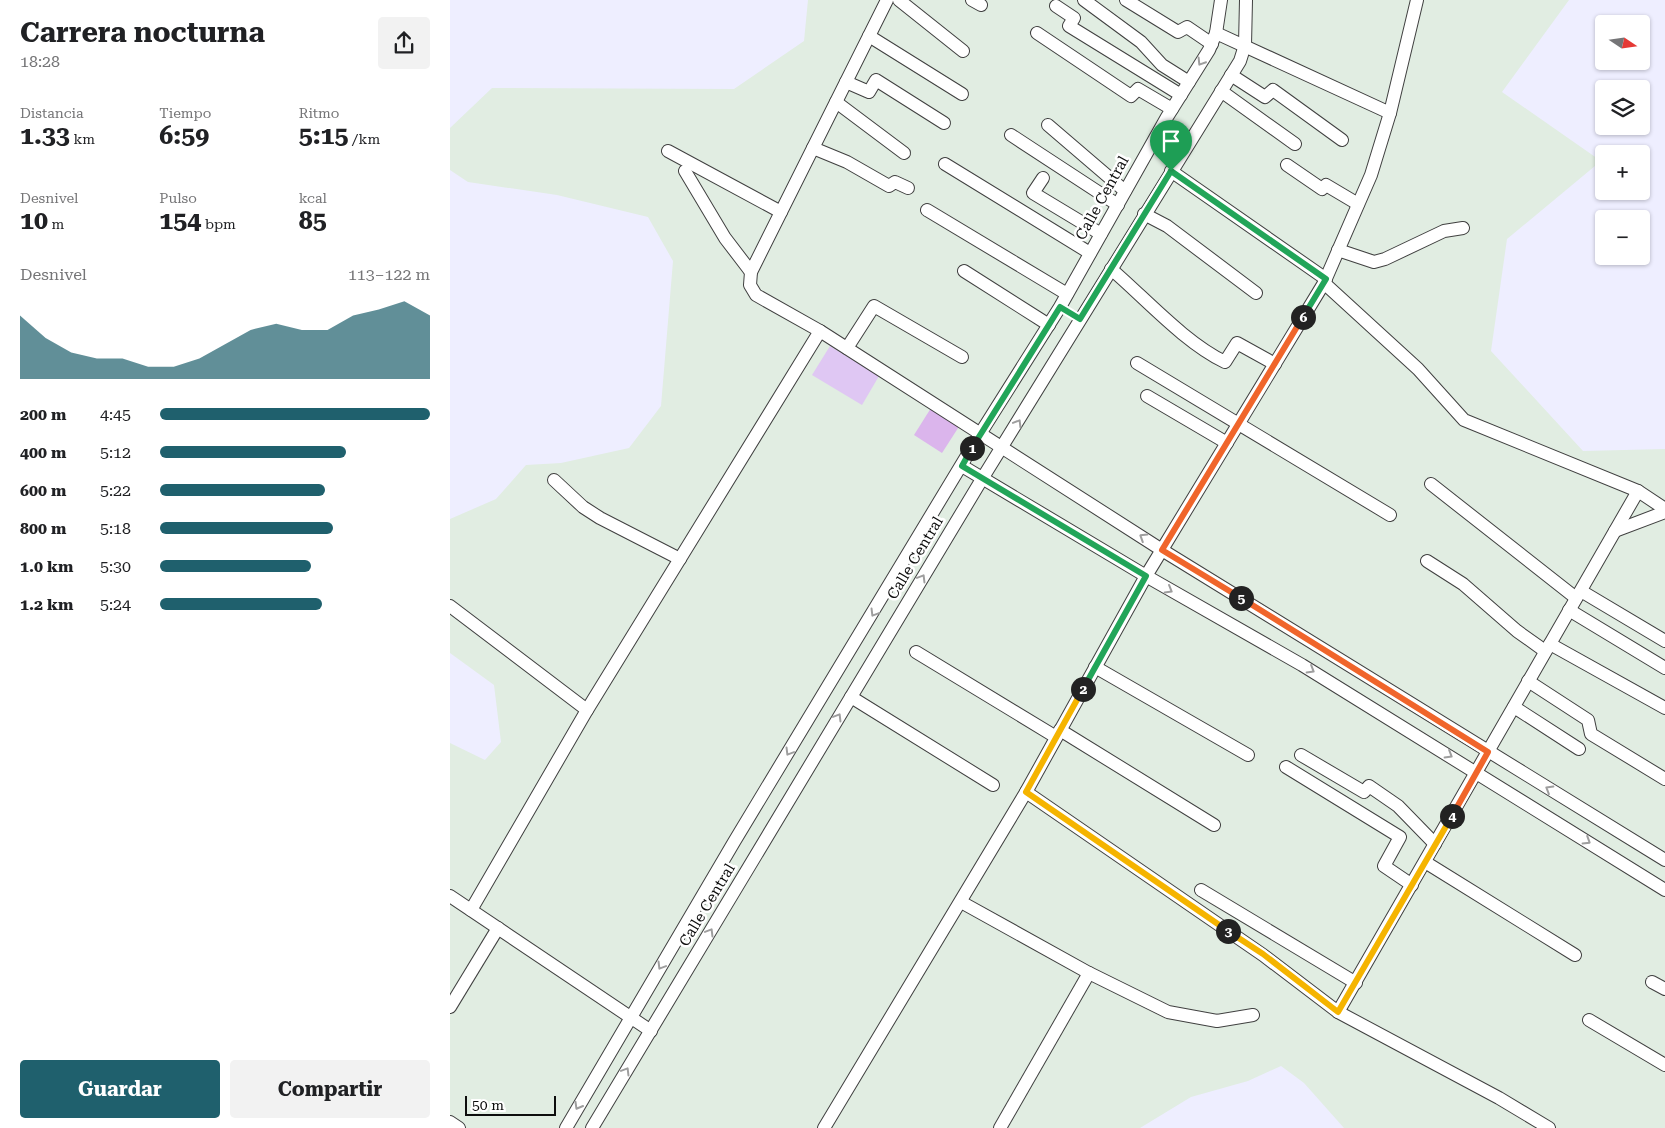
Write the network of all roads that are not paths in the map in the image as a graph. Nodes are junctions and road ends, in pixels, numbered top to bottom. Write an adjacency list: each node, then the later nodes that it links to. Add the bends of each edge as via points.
1 (887, 0): 10 (street)
2 (898, 0): 13 (street)
3 (1084, 0): 16 (street, via 1141,42 1162,65)
4 (1126, 0): 11 (street, via 1178,32 1187,27)
5 (1221, 0): 11 (street, Calle Central)
6 (1246, 0): 12 (street, Calle Central)
7 (1416, 0): 22 (street)
8 (1056, 6): 19 (street, via 1074,18 1069,26)
9 (1037, 33): 21 (street, via 1131,96 1138,89)
10 (869, 36): 15 (street); 18 (street)
11 (1214, 38): 12 (street); 16 (street, Calle Central, one-way to 16)
12 (1245, 45): 14 (street, Calle Central); 22 (street)
13 (963, 51)
14 (1231, 74): 17 (street, Calle Central); 26 (street, via 1265,97 1273,90)
15 (846, 82): 20 (street); 23 (street, via 869,92 876,80)
16 (1189, 82): 19 (street, Calle Central)
17 (1221, 91): 27 (street); 34 (street, Calle Central)
18 (962, 94)
19 (1181, 95): 21 (street, Calle Central)
20 (836, 102): 28 (street); 30 (street)
21 (1172, 109): 37 (street, Calle Central)
22 (1390, 113): 38 (street, via 1371,175)
23 (944, 123)
24 (1048, 125): 37 (street)
25 (1011, 135): 39 (street)
26 (1342, 140)
27 (1295, 144)
28 (813, 148): 36 (street, via 889,186 895,182); 41 (street)
29 (668, 151): 41 (street)
30 (904, 153)
31 (945, 164): 46 (street)
32 (1286, 165): 38 (street, via 1322,189 1326,185)
33 (685, 171): 49 (street, via 725,238)
34 (1171, 171): 42 (street, Calle Central); 50 (street)
35 (1043, 178): 44 (street, via 1033,193)
36 (908, 188)
37 (1125, 191): 39 (street, Calle Central)
38 (1358, 204): 45 (street)
39 (1118, 205): 44 (street, Calle Central)
40 (927, 210): 52 (street)
41 (781, 212): 49 (street)
42 (1144, 214): 47 (street, Calle Central); 51 (street, via 1167,226)
43 (1462, 228): 45 (street, via 1444,231 1374,262)
44 (1101, 234): 46 (street, Calle Central)
45 (1338, 250): 50 (street)
46 (1090, 253): 52 (street, Calle Central)
47 (1111, 269): 54 (street, Calle Central); 60 (street, via 1190,340 1216,358 1225,362 1237,343)
48 (964, 271): 55 (street)
49 (751, 272): 56 (street, via 750,285 756,295)
50 (1325, 281): 60 (street); 70 (street, via 1418,369 1464,420)
51 (1256, 293)
52 (1067, 294): 53 (street, Calle Central)
53 (1060, 307): 54 (street); 55 (street, Calle Central)
54 (1080, 319): 65 (street, Calle Central, one-way to 54)
55 (1049, 325): 63 (street, Calle Central)
56 (820, 331): 57 (street); 75 (street)
57 (847, 348): 58 (street, via 874,306); 63 (street)
58 (962, 357)
59 (1138, 363): 62 (street)
60 (1275, 364): 62 (street)
61 (1147, 396): 64 (street)
62 (1238, 424): 64 (street); 72 (street)
63 (980, 434): 65 (street); 66 (street, Calle Central)
64 (1227, 443): 74 (street)
65 (1002, 448): 67 (street, Calle Central); 74 (street, one-way to 65)
66 (962, 466): 67 (street); 120 (street, Calle Central, one-way to 120)
67 (982, 479): 77 (street); 87 (street, Calle Central, one-way to 67)
68 (554, 480): 75 (street, via 600,518)
69 (1431, 484): 78 (street)
70 (1638, 491): 71 (street); 73 (street)
71 (1664, 509): 73 (street)
72 (1390, 515)
73 (1615, 531): 78 (street)
74 (1162, 550): 77 (street); 93 (street)
75 (680, 559): 90 (street)
76 (1427, 561): 82 (street, via 1464,584 1517,632)
77 (1146, 576): 84 (street); 97 (street, one-way to 97, via 1302,665)
78 (1578, 594): 80 (street); 81 (street)
79 (450, 606): 90 (street)
80 (1569, 610): 82 (street); 85 (street)
81 (1665, 641)
82 (1548, 648): 86 (street); 89 (street)
83 (916, 652): 91 (street)
84 (1095, 667): 91 (street); 94 (street)
85 (1665, 668)
86 (1528, 682): 88 (street); 98 (street, via 1588,720 1591,734)
87 (851, 697): 99 (street); 122 (street, Calle Central, one-way to 87)
88 (1514, 707): 92 (street); 93 (street)
89 (1665, 708)
90 (588, 710): 110 (street)
91 (1058, 733): 100 (street); 101 (street)
92 (1579, 749)
93 (1488, 752): 97 (street); 103 (street, one-way to 93)
94 (1248, 755)
95 (1301, 755): 102 (street, via 1364,792 1369,786 1398,806)
96 (1286, 767): 105 (street, via 1400,837 1384,866)
97 (1477, 772): 102 (street); 107 (street, one-way to 107)
98 (1665, 779)
99 (993, 785)
100 (1026, 792): 109 (street); 118 (street, via 1263,954)
101 (1214, 825)
102 (1435, 844): 104 (street)
103 (1665, 860)
104 (1425, 862): 105 (street); 112 (street)
105 (1412, 884): 115 (street)
106 (1201, 890): 115 (street)
107 (1665, 890)
108 (450, 896): 110 (street)
109 (961, 902): 113 (street); 128 (street)
110 (472, 910): 111 (street)
111 (498, 928): 117 (street); 120 (street)
112 (1575, 955)
113 (1089, 972): 119 (street, via 1168,1012 1217,1021); 129 (street)
114 (1652, 982): 116 (street)
115 (1356, 983): 118 (street)
116 (1665, 988)
117 (450, 1007)
118 (1338, 1012): 130 (street)
119 (1253, 1015)
120 (630, 1017): 122 (street); 126 (street, Calle Central, one-way to 126)
121 (1589, 1020): 123 (street)
122 (651, 1031): 127 (street, Calle Central, one-way to 122)
123 (1665, 1065)
124 (450, 1122): 125 (street)
125 (459, 1128)
126 (566, 1128)
127 (592, 1128)
128 (824, 1128)
129 (1000, 1128)
130 (1549, 1128)

